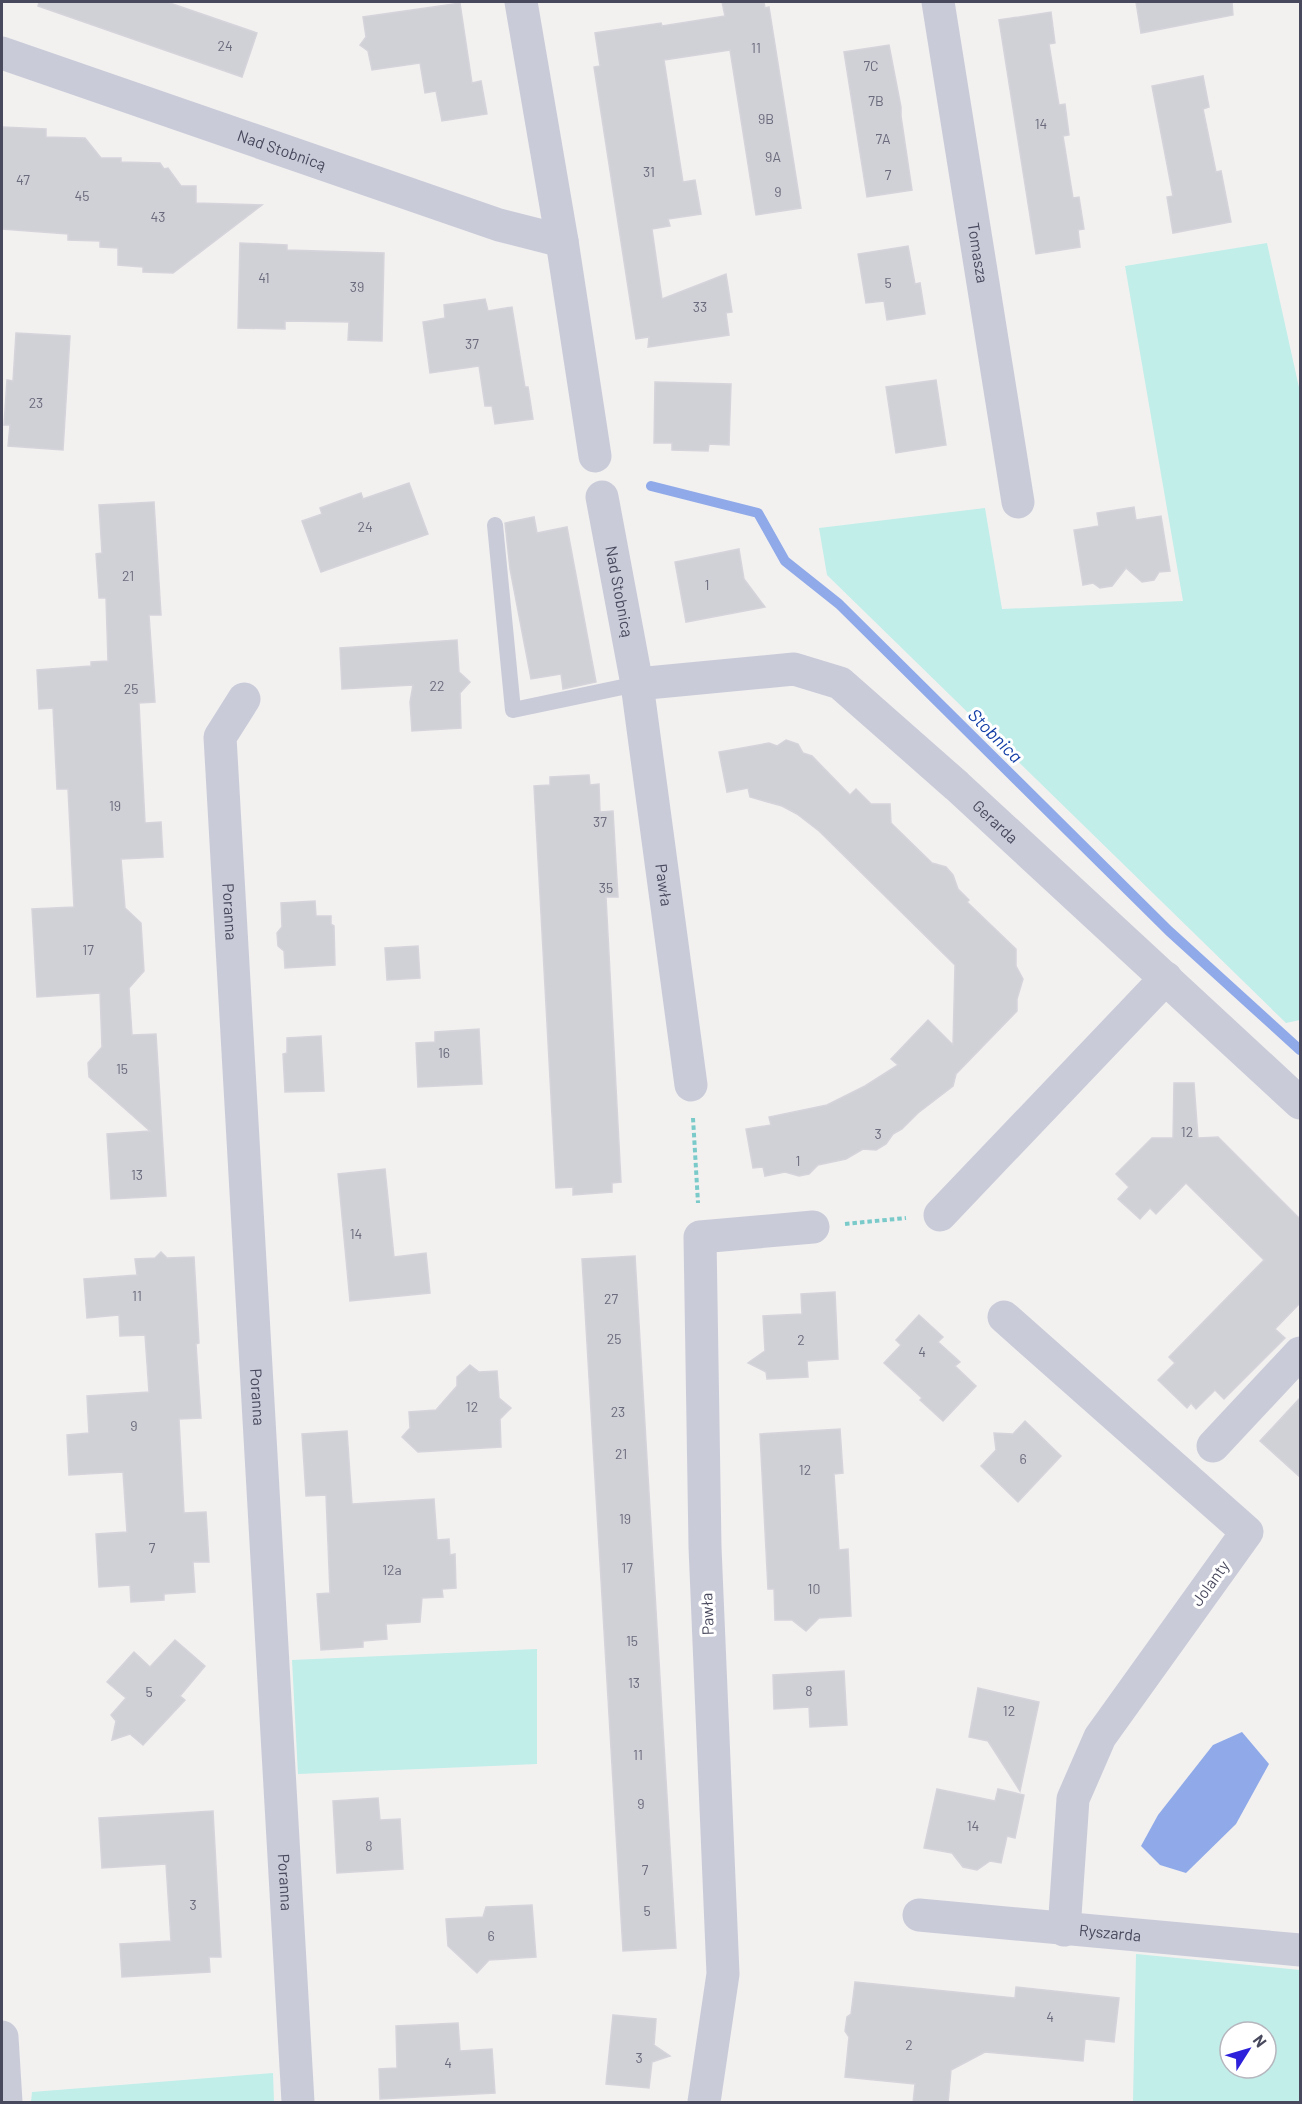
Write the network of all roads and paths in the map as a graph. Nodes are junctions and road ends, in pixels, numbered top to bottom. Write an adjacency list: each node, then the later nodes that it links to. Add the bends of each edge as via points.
1 (521, 2): 4 (street)
2 (938, 2): 7 (street, Tomasza)
3 (2, 53): 4 (street, Nad Stobnicą, via 499,225)
4 (562, 241): 5 (street)
5 (595, 456)
6 (602, 497): 9 (street, Nad Stobnicą)
7 (1018, 502)
8 (495, 525): 9 (lane, via 513,710)
9 (637, 684): 11 (street, Gerarda, via 794,669 840,683); 12 (street, Pawła)
10 (244, 699): 25 (street, Poranna, via 220,737)
11 (1166, 978): 13 (street, Gerarda); 14 (street)
12 (692, 1085): 16 (path)
13 (1300, 1103)
14 (940, 1215): 15 (path)
15 (813, 1227): 16 (street)
16 (700, 1237): 26 (street, Pawła, via 705,1547 723,1974)
17 (1004, 1317): 21 (street, Jolanty, via 1247,1532 1100,1737 1073,1799)
18 (1300, 1353): 19 (street)
19 (1213, 1446)
20 (919, 1915): 21 (street, Ryszarda)
21 (1064, 1930): 22 (street, Ryszarda)
22 (1300, 1950)
23 (2, 2037): 24 (street)
24 (6, 2103)
25 (298, 2103)
26 (704, 2103)

